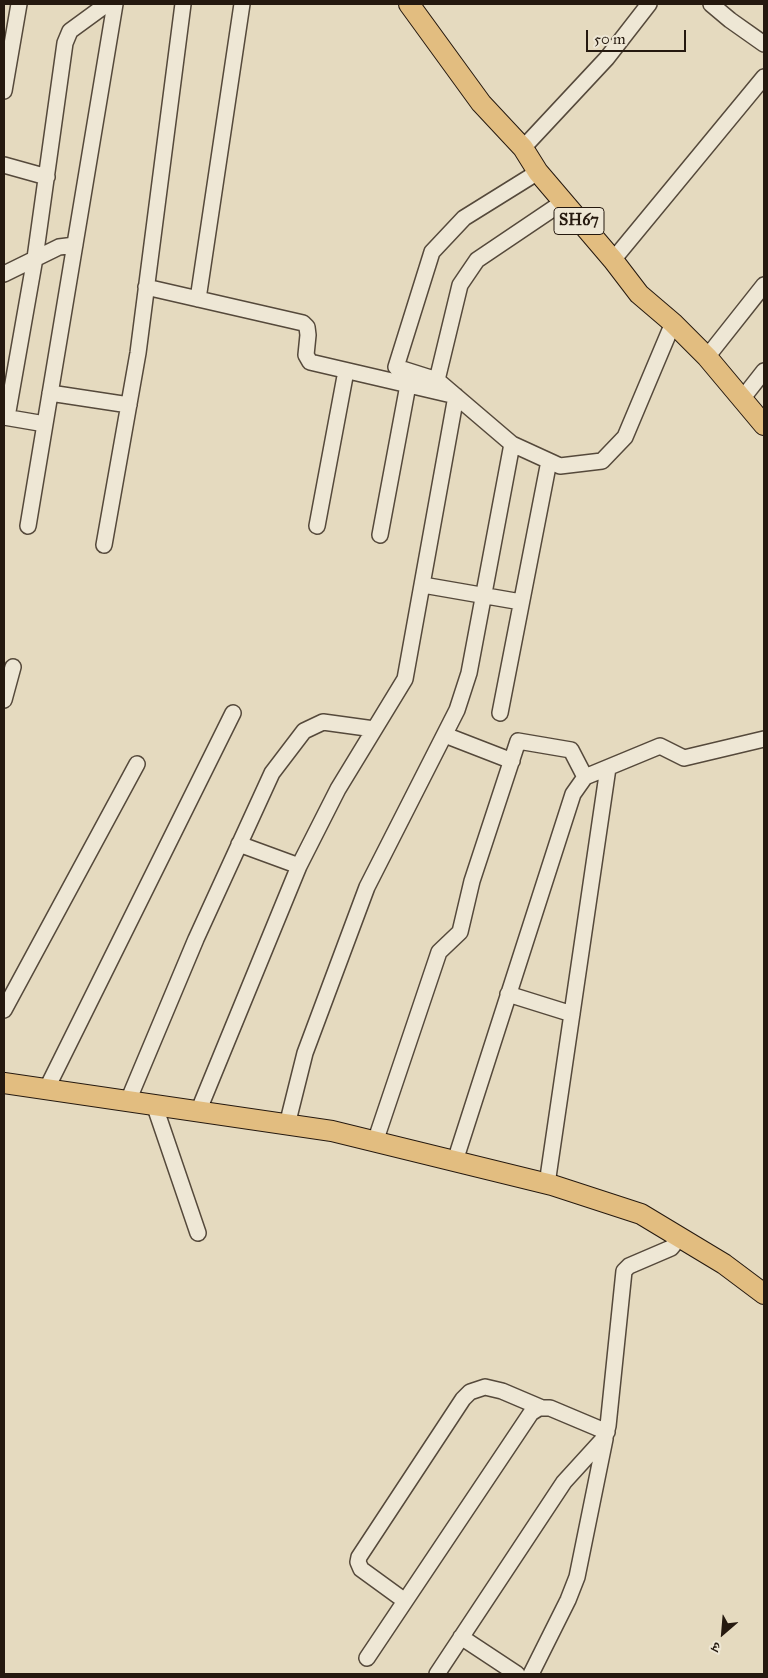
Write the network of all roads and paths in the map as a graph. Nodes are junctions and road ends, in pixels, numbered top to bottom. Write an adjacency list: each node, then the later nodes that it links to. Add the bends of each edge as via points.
1 (19, 4): 11 (street)
2 (107, 4): 15 (street, via 66,36)
3 (115, 4): 17 (street)
4 (183, 4): 22 (street)
5 (242, 4): 23 (street)
6 (409, 4): 12 (main road, SH67, via 481,103)
7 (649, 4): 12 (street, via 607,58)
8 (711, 4): 9 (street)
9 (764, 44)
10 (764, 77): 19 (street)
11 (4, 91)
12 (523, 148): 14 (main road, SH67)
13 (4, 165): 15 (street)
14 (538, 172): 16 (main road, SH67); 28 (street, via 464,218 432,252 396,367)
15 (46, 177): 18 (street)
16 (563, 202): 19 (main road, SH67); 28 (street, via 477,260 460,285)
17 (75, 245): 18 (street, via 59,247); 30 (street)
18 (35, 258): 20 (street); 34 (street)
19 (613, 260): 24 (main road, SH67, via 639,294)
20 (4, 274)
21 (764, 285): 25 (street)
22 (146, 287): 23 (street); 33 (street)
23 (198, 298): 26 (street, via 303,323 308,335 307,359)
24 (673, 323): 25 (main road, SH67); 38 (street, via 625,437 602,461 560,466)
25 (707, 357): 32 (main road, SH67)
26 (346, 372): 29 (street); 40 (street)
27 (764, 372): 32 (street)
28 (438, 380): 31 (street)
29 (408, 385): 31 (street); 41 (street)
30 (50, 393): 33 (street); 35 (street)
31 (456, 396): 37 (street); 43 (street)
32 (742, 399): 36 (main road, SH67)
33 (129, 405): 42 (street)
34 (6, 417): 35 (street)
35 (45, 424): 39 (street)
36 (764, 424)
37 (512, 444): 38 (street); 44 (street)
38 (549, 461): 45 (street)
39 (28, 526)
40 (317, 526)
41 (380, 535)
42 (104, 545)
43 (423, 585): 44 (street); 50 (street, via 405,679)
44 (484, 596): 45 (street); 51 (street, via 469,673 457,710)
45 (522, 602): 49 (street)
46 (13, 668): 47 (street)
47 (4, 700)
48 (233, 713): 63 (street)
49 (500, 713)
50 (374, 729): 57 (street, via 323,722 304,731 272,773); 58 (street, via 338,789)
51 (444, 735): 53 (street); 67 (street, via 367,887 305,1053)
52 (764, 740): 55 (street, via 684,758 660,746)
53 (512, 761): 56 (street, via 518,741 571,750); 68 (street, via 472,881 460,932 439,952)
54 (137, 764): 60 (street)
55 (608, 768): 56 (street); 61 (street)
56 (585, 777): 59 (street, via 573,794)
57 (239, 844): 58 (street); 64 (street)
58 (299, 866): 66 (street)
59 (508, 994): 61 (street); 69 (street)
60 (4, 1010)
61 (572, 1014): 70 (street)
62 (4, 1084): 63 (main road)
63 (46, 1090): 64 (main road)
64 (128, 1101): 65 (main road)
65 (155, 1107): 66 (main road); 71 (street)
66 (198, 1112): 67 (main road)
67 (287, 1124): 68 (main road)
68 (375, 1142): 69 (main road)
69 (455, 1161): 70 (main road)
70 (547, 1184): 72 (main road, via 642,1214)
71 (198, 1233)
72 (680, 1237): 73 (main road); 75 (street, via 669,1249 624,1271)
73 (764, 1294)
74 (542, 1408): 75 (street, via 550,1408); 76 (street, via 528,1417); 76 (street, via 485,1387 470,1392 463,1399 359,1557 361,1569)
75 (606, 1434): 77 (street, via 564,1482); 81 (street, via 577,1577)
76 (405, 1600): 78 (street)
77 (461, 1637): 79 (street); 80 (street)
78 (367, 1658)
79 (437, 1674)
80 (517, 1674)
81 (531, 1674)

